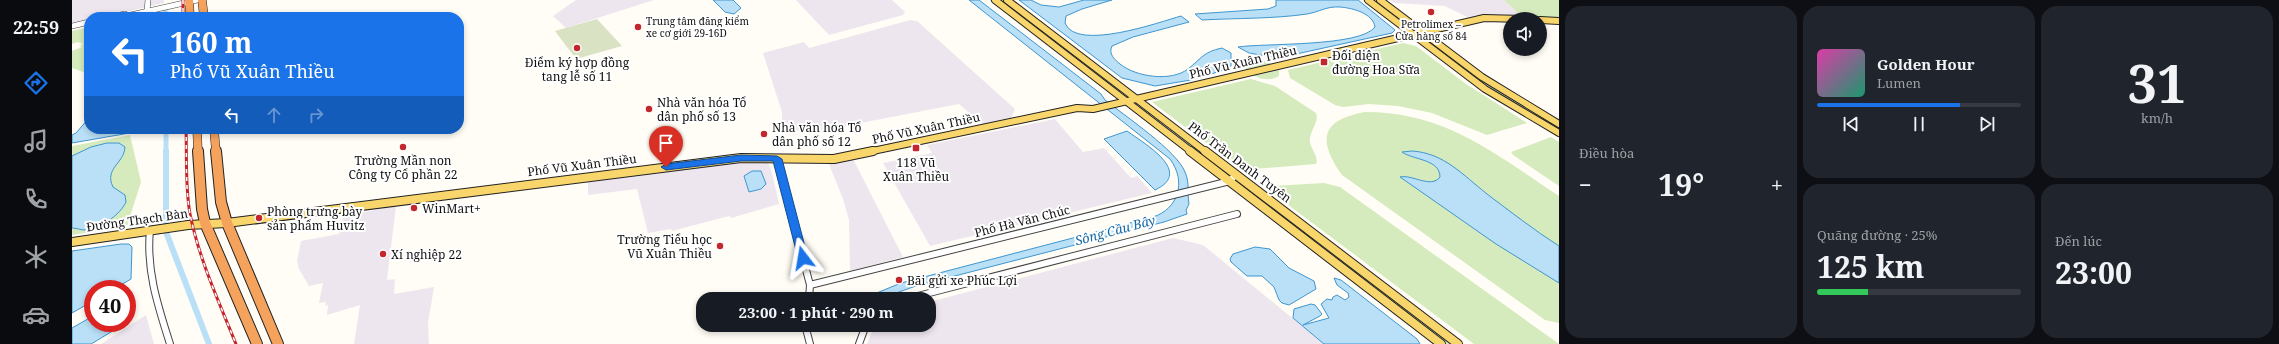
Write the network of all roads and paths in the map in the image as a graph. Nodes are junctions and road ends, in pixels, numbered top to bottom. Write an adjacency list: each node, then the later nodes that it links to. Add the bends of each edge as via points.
1 (148, 0): 9 (street)
2 (197, 0): 8 (street)
3 (202, 0): 13 (highway)
4 (995, 0): 22 (main road, Phố Trần Danh Tuyên)
5 (1007, 0): 21 (main road, Phố Trần Danh Tuyên)
6 (1368, 0): 20 (main road)
7 (1380, 0): 19 (main road)
8 (187, 1): 9 (street); 12 (highway)
9 (147, 10): 10 (street); 11 (street)
10 (136, 12)
11 (140, 12)
12 (189, 12)
13 (203, 12)
14 (1503, 18): 19 (main road, Phố Vũ Xuân Thiều, via 1489,18)
15 (1547, 20): 16 (main road)
16 (1559, 20)
17 (84, 24): 18 (street)
18 (72, 27)
19 (1423, 33): 20 (main road, Phố Vũ Xuân Thiều); 23 (main road, via 1496,87)
20 (1413, 35): 21 (main road, Phố Vũ Xuân Thiều); 24 (main road, via 1485,89)
21 (1136, 99): 22 (main road, Phố Vũ Xuân Thiều); 28 (main road, Phố Trần Danh Tuyên)
22 (1126, 101): 27 (main road, Phố Vũ Xuân Thiều, via 1101,107 1077,108 834,159); 29 (main road, Phố Trần Danh Tuyên)
23 (1559, 124)
24 (1559, 133)
25 (197, 134): 32 (highway)
26 (214, 134): 33 (highway, via 221,202)
27 (777, 159): 33 (main road, Phố Vũ Xuân Thiều, via 741,158); 36 (street)
28 (1236, 174): 29 (street); 30 (main road, Phố Trần Danh Tuyên)
29 (1230, 181): 30 (street); 36 (street, Phố Hà Văn Chúc); 46 (main road, Phố Trần Danh Tuyên)
30 (1248, 184): 47 (main road, Phố Trần Danh Tuyên)
31 (1237, 214): 38 (street)
32 (205, 223): 33 (main road, Phố Vũ Xuân Thiều); 34 (main road, Đường Thạch Bàn); 42 (highway)
33 (227, 223): 43 (highway)
34 (150, 230): 35 (main road, Đường Thạch Bàn); 41 (street, via 147,248 148,275)
35 (72, 242)
36 (810, 285): 37 (street)
37 (810, 292)
38 (933, 292)
39 (807, 332): 44 (street)
40 (863, 332): 45 (street)
41 (170, 344)
42 (257, 344)
43 (278, 344)
44 (810, 344)
45 (859, 344)
46 (1442, 344)
47 (1458, 344)

